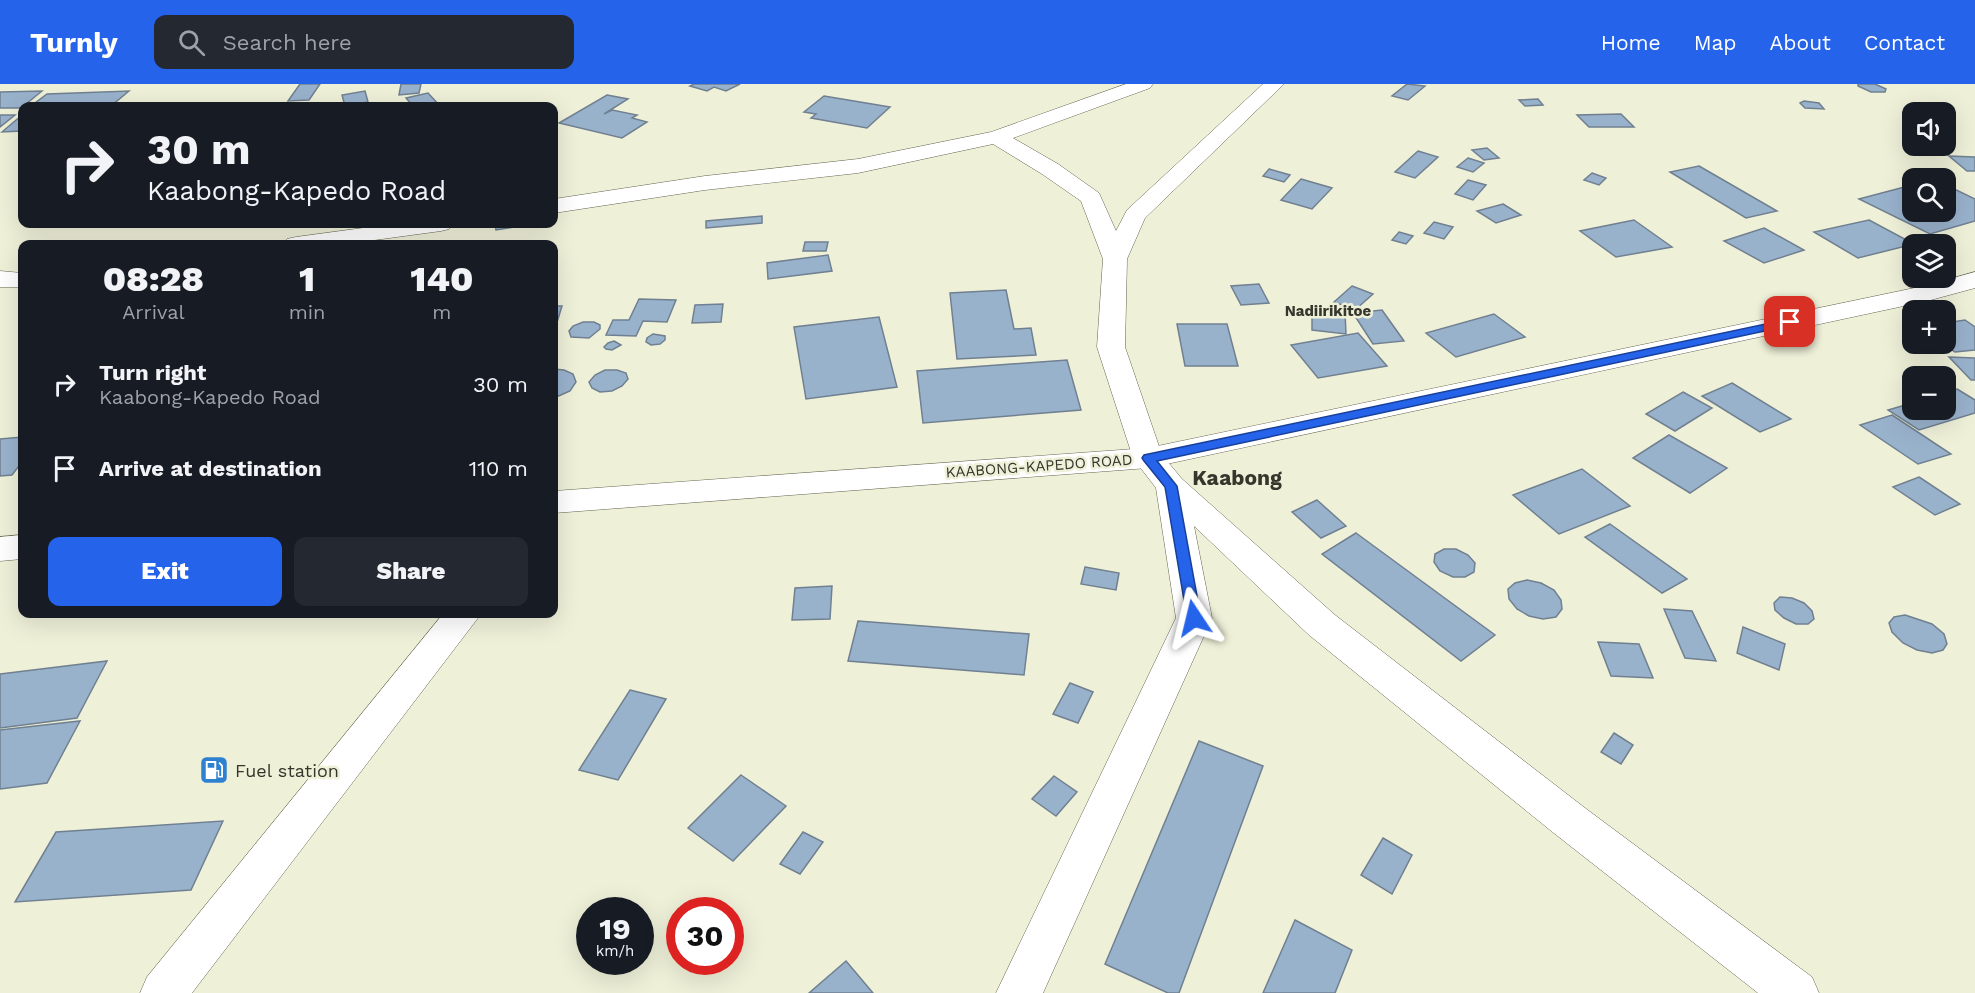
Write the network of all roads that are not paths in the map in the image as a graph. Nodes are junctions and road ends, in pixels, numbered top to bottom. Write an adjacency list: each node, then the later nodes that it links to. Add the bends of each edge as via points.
1 (1143, 84): 3 (street)
2 (1274, 84): 7 (street, via 1135,215)
3 (996, 137): 4 (street, via 858,166 705,183); 7 (street, via 1091,198)
4 (558, 205)
5 (412, 228): 6 (street)
6 (325, 240)
7 (1115, 259): 11 (street, via 1111,346)
8 (0, 279): 9 (street)
9 (18, 280)
10 (1975, 280): 11 (street, KAABONG-KAPEDO ROAD)
11 (1160, 472): 12 (street, KAABONG-KAPEDO ROAD); 17 (street, via 1194,618); 18 (street, via 1322,625)
12 (558, 502)
13 (18, 547): 14 (street)
14 (0, 549)
15 (460, 618): 16 (street)
16 (163, 993)
17 (1019, 993)
18 (1796, 993)

